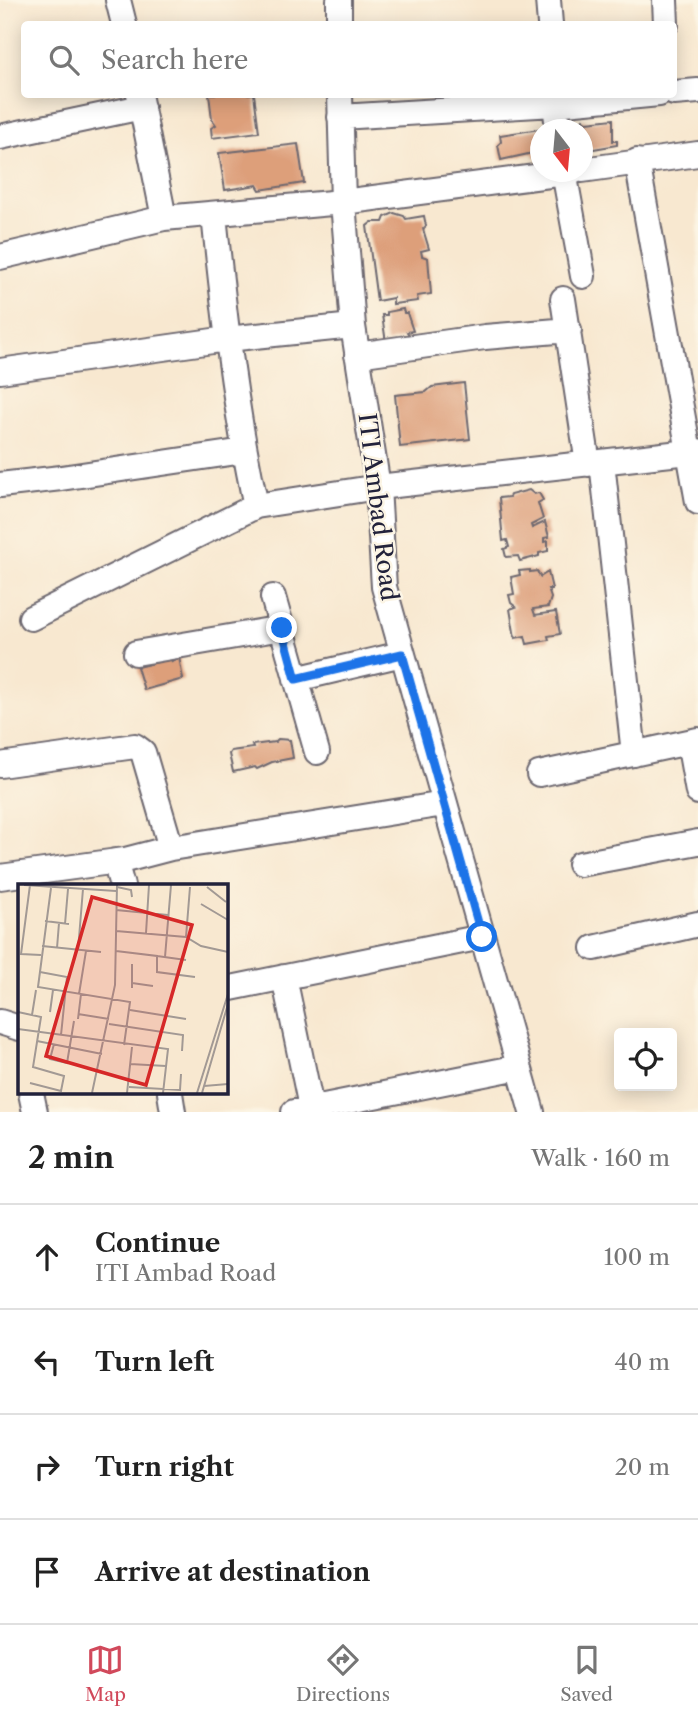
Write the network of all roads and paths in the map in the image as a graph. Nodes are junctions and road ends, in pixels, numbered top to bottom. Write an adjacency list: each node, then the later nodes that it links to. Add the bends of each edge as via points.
1 (118, 0): 5 (street)
2 (339, 0): 6 (street)
3 (548, 0): 7 (street)
4 (665, 0): 8 (street)
5 (123, 21)
6 (339, 21)
7 (550, 21)
8 (666, 21)
9 (698, 91): 10 (street)
10 (677, 93)
11 (575, 98): 12 (street)
12 (554, 99): 14 (street); 15 (street)
13 (140, 101): 16 (street); 24 (street)
14 (340, 106): 22 (street, ITI Ambad Road)
15 (557, 119)
16 (0, 136)
17 (698, 154): 18 (street)
18 (637, 161): 19 (street); 34 (street)
19 (593, 168)
20 (530, 177): 22 (street)
21 (572, 182): 26 (street)
22 (343, 202): 23 (street); 28 (street, ITI Ambad Road)
23 (214, 215): 24 (street); 30 (street)
24 (164, 218): 25 (street)
25 (0, 257)
26 (583, 276)
27 (564, 299): 29 (street)
28 (353, 326): 30 (street); 31 (street, ITI Ambad Road)
29 (569, 330): 31 (street); 35 (street)
30 (227, 339): 32 (street); 33 (street)
31 (358, 355): 37 (street, ITI Ambad Road)
32 (0, 371)
33 (244, 451): 36 (street); 39 (street)
34 (693, 452): 35 (street); 38 (street)
35 (595, 463): 37 (street); 48 (street)
36 (0, 485)
37 (378, 487): 39 (street); 44 (street, ITI Ambad Road, via 384,587)
38 (698, 502)
39 (256, 506): 41 (street)
40 (273, 597): 42 (street)
41 (31, 618)
42 (282, 628): 43 (street); 45 (street)
43 (136, 653)
44 (402, 654): 45 (street); 52 (street, ITI Ambad Road)
45 (296, 679): 47 (street)
46 (693, 741): 48 (street); 51 (street)
47 (317, 752)
48 (634, 754): 50 (street)
49 (0, 765): 54 (street, via 130,745 140,748)
50 (539, 774)
51 (698, 792)
52 (444, 804): 54 (street); 60 (street, ITI Ambad Road)
53 (698, 842): 56 (street)
54 (170, 848): 55 (street)
55 (115, 861): 57 (street); 58 (street)
56 (580, 864)
57 (0, 877)
58 (121, 884)
59 (698, 924): 61 (street)
60 (482, 937): 62 (street); 66 (street, ITI Ambad Road)
61 (594, 948)
62 (284, 977): 63 (street); 69 (street)
63 (228, 989)
64 (0, 1022): 65 (street)
65 (18, 1029)
66 (519, 1068): 69 (street); 72 (street, ITI Ambad Road)
67 (31, 1094): 70 (street)
68 (170, 1094): 71 (street)
69 (306, 1111)
70 (35, 1112)
71 (173, 1112)
72 (532, 1112)

